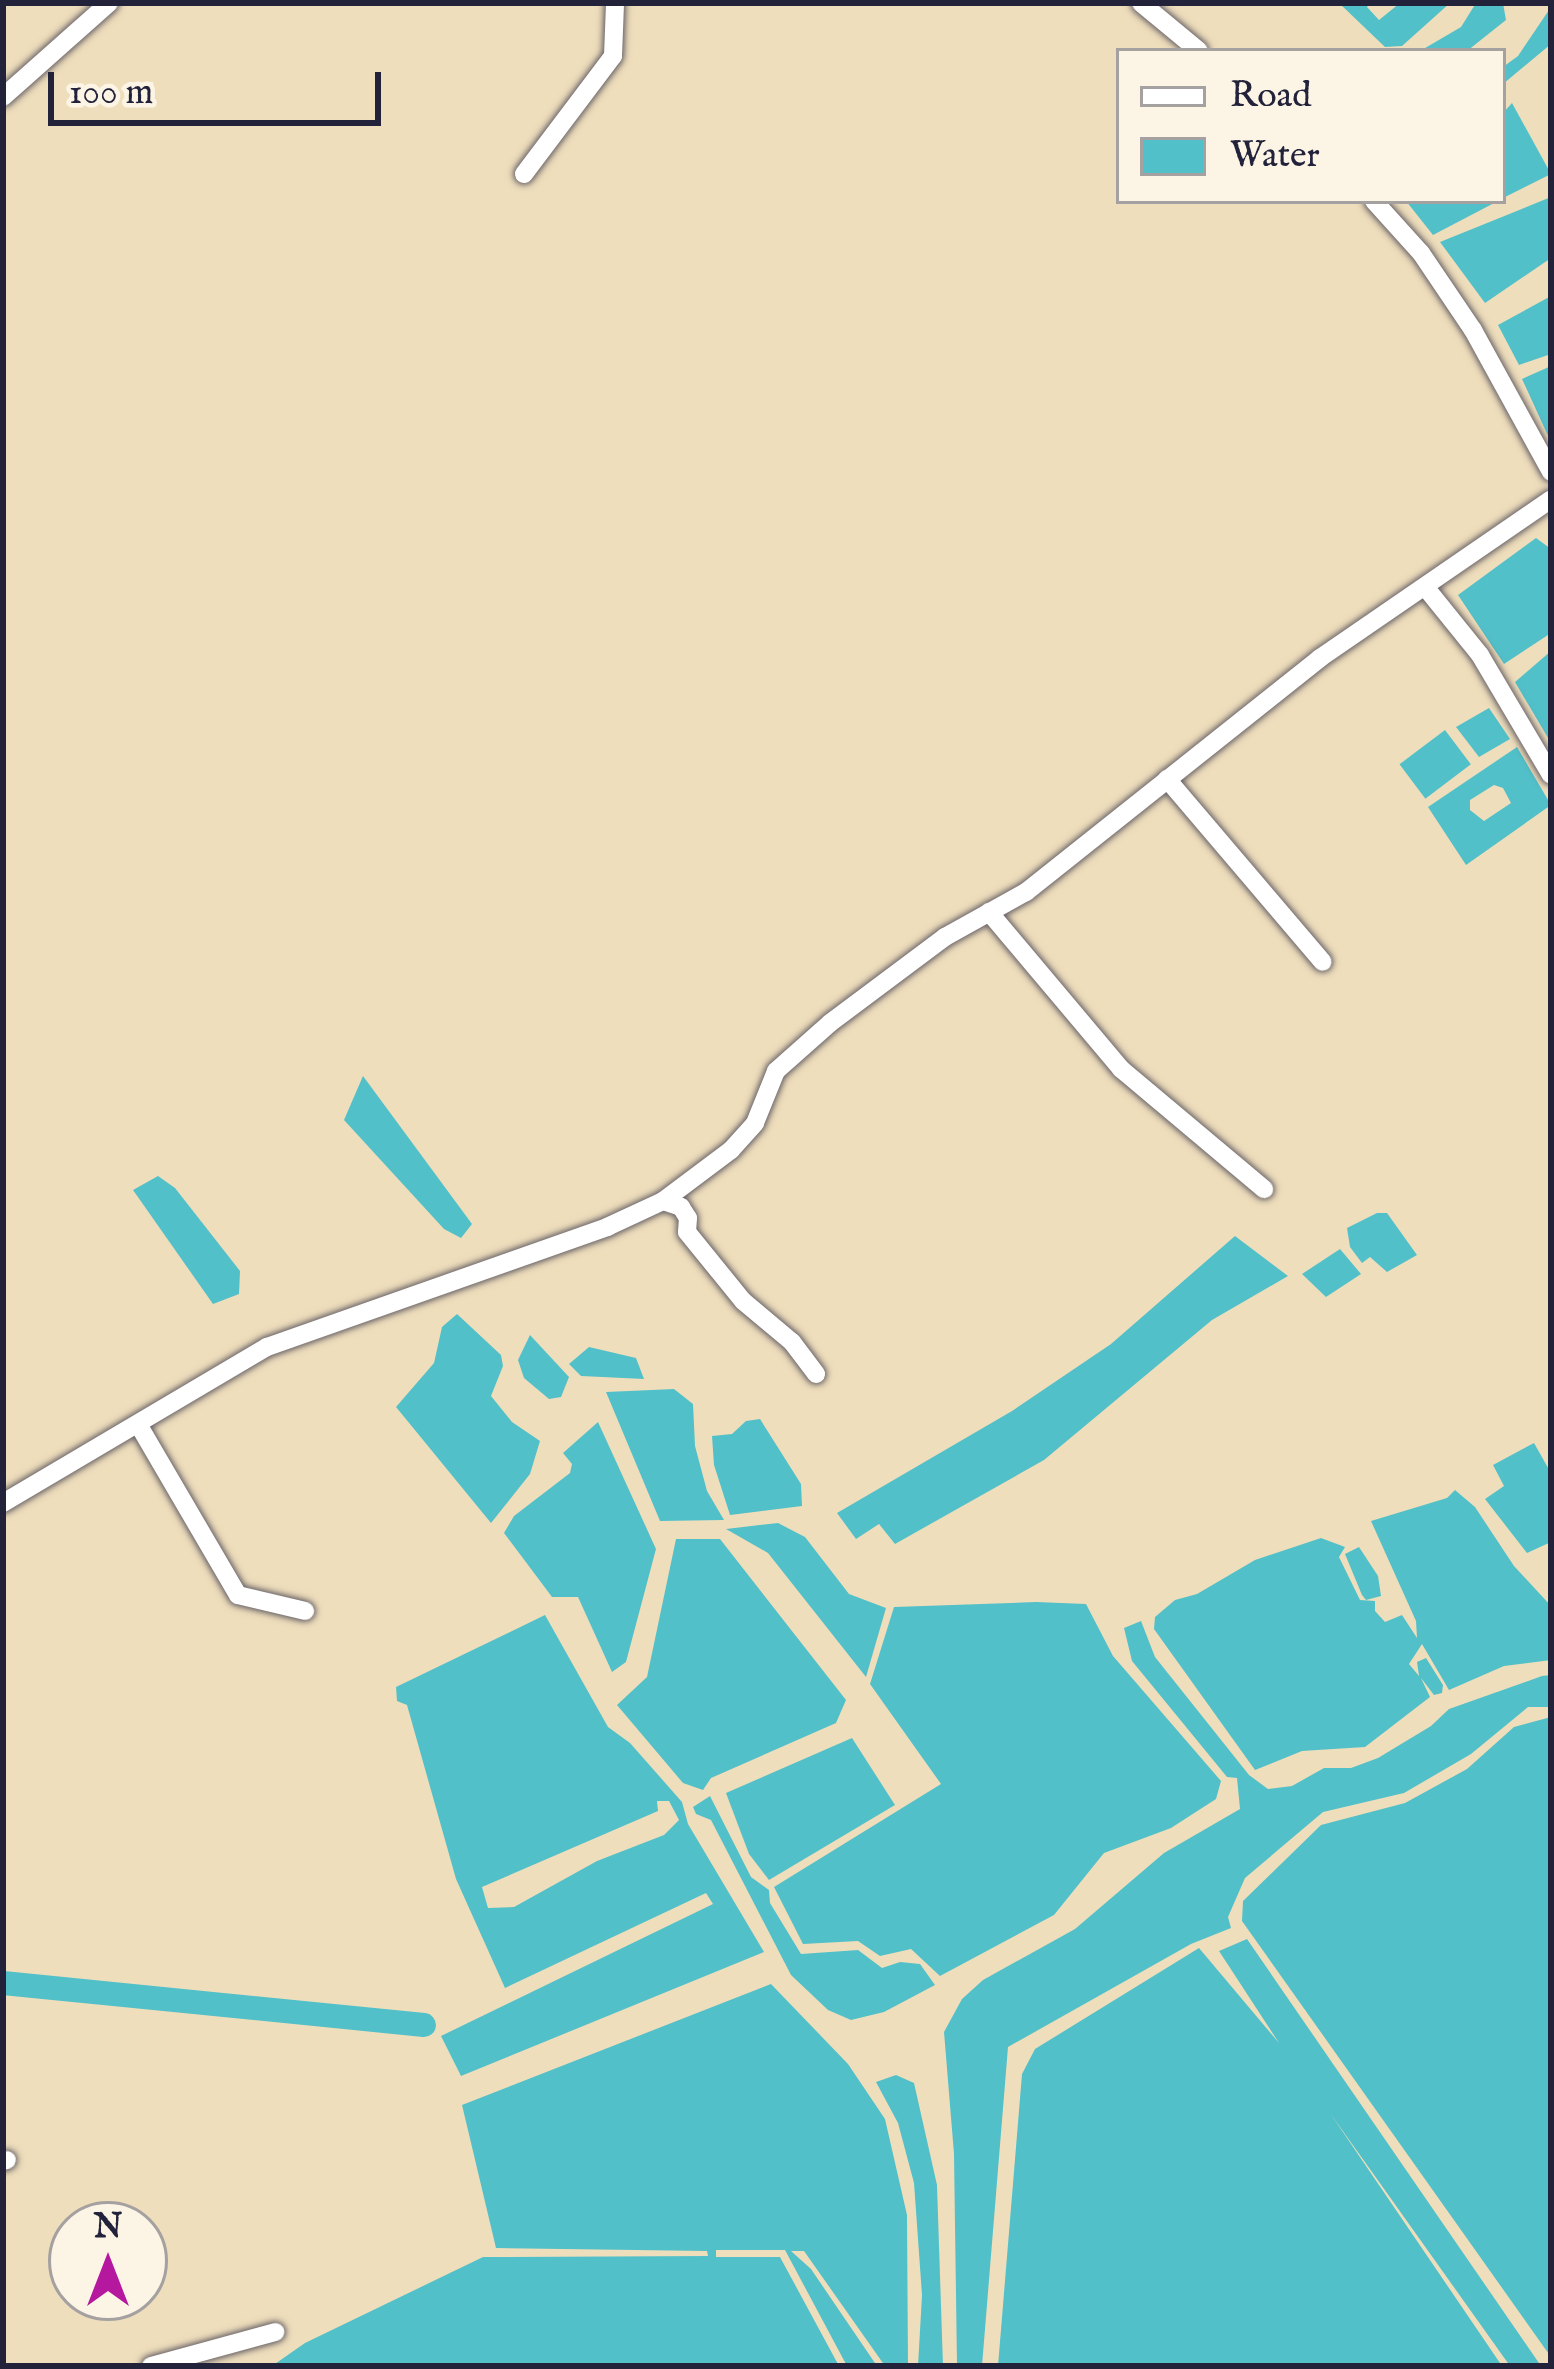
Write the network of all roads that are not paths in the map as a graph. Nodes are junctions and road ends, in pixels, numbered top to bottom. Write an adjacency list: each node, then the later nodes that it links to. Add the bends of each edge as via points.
1 (109, 3): 5 (street)
2 (615, 3): 6 (street, via 614,56)
3 (1141, 3): 4 (street)
4 (1195, 48)
5 (3, 97)
6 (524, 174)
7 (1377, 204): 8 (street, via 1473,330)
8 (1551, 472)
9 (1551, 499): 10 (street)
10 (1426, 587): 11 (street, via 1480,655); 12 (street, via 1320,658)
11 (1551, 775)
12 (1167, 779): 13 (street, via 1026,892); 14 (street)
13 (989, 912): 15 (street, via 1121,1069); 16 (street, via 803,1047 776,1071 755,1123 731,1150)
14 (1323, 962)
15 (1264, 1189)
16 (663, 1201): 17 (street, via 681,1207 687,1232); 18 (street, via 267,1347)
17 (816, 1374)
18 (138, 1424): 19 (street); 20 (street, via 238,1595)
19 (3, 1503)
20 (305, 1611)
21 (275, 2332): 22 (street)
22 (151, 2366)

